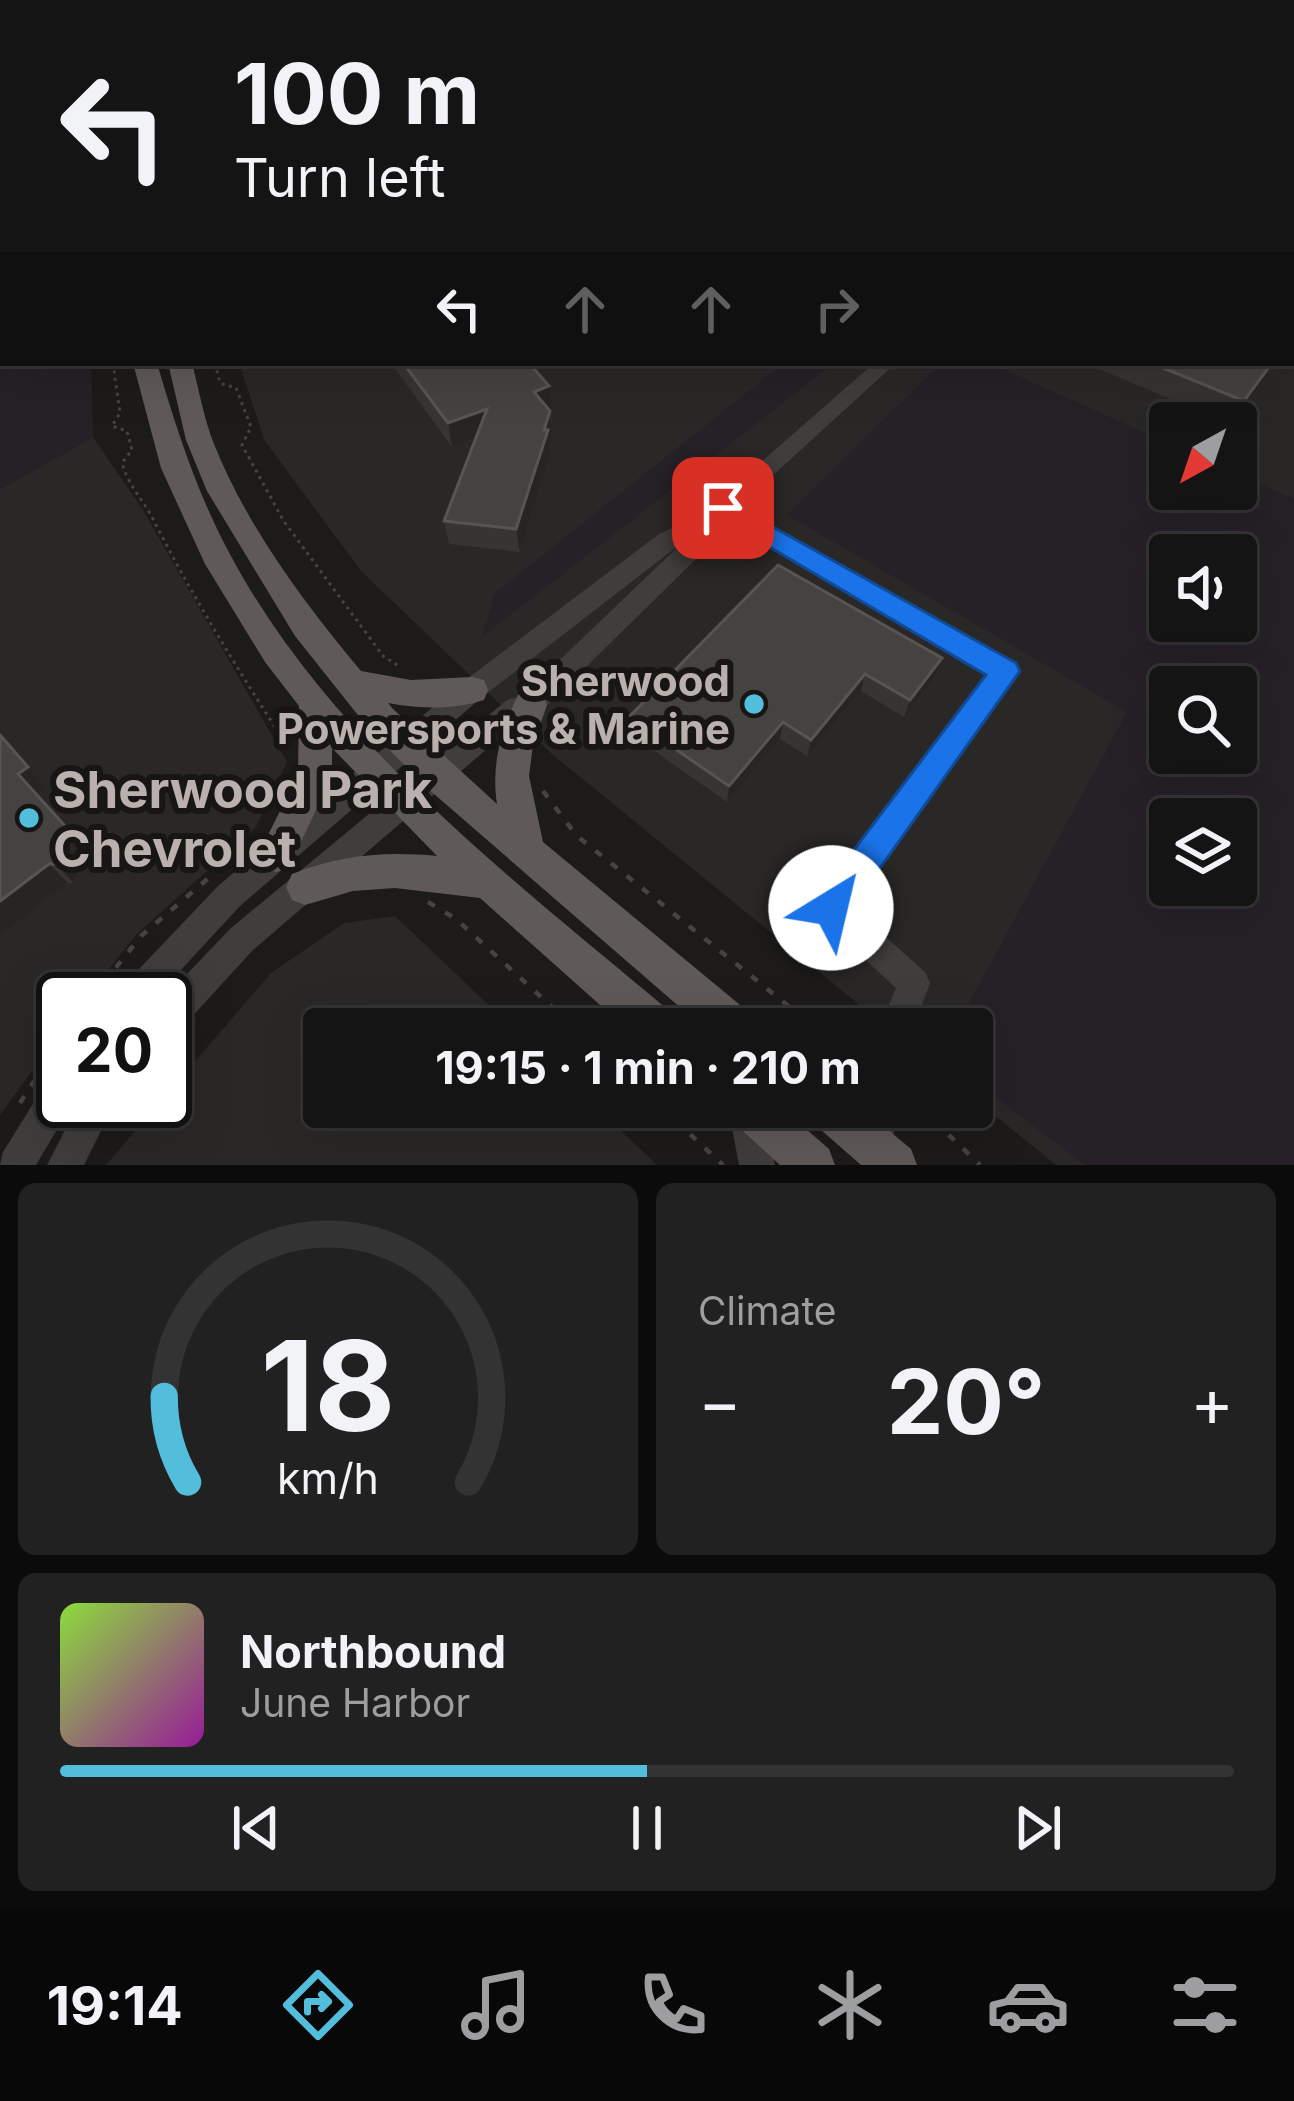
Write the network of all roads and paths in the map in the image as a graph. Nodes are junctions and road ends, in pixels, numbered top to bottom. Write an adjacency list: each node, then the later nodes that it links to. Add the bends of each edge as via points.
1 (113, 366): 13 (path, via 120,413 112,426 127,431 132,450 122,474)
2 (146, 366): 10 (main road, via 164,447 189,508 242,605)
3 (181, 366): 8 (main road, via 221,490 306,627)
4 (216, 366): 7 (path, via 220,383 236,388 251,427 242,445 283,520 383,656)
5 (883, 366): 6 (street)
6 (716, 513): 9 (street, via 667,540); 11 (street, via 688,553); 30 (street, via 1006,671 831,908 914,983)
7 (407, 671)
8 (351, 682): 9 (main road, via 403,694); 12 (main road)
9 (472, 690): 12 (street)
10 (316, 703): 14 (main road); 18 (main road, via 315,776)
11 (530, 705): 15 (street, via 516,708); 19 (main road, via 511,750)
12 (405, 746): 14 (street); 15 (main road)
13 (290, 751)
14 (374, 772): 17 (main road); 18 (street)
15 (438, 776): 17 (street); 19 (main road)
16 (541, 786): 29 (path, via 576,835)
17 (406, 802): 20 (main road); 21 (street)
18 (270, 840): 23 (path, via 141,936); 24 (street)
19 (526, 848): 28 (main road)
20 (487, 881): 21 (main road, via 368,870); 27 (main road)
21 (305, 887): 25 (street)
22 (416, 898): 26 (path, via 456,919)
23 (112, 972)
24 (157, 972)
25 (192, 992)
26 (553, 1008)
27 (634, 1008)
28 (712, 1008)
29 (791, 1008)
30 (904, 1008)
31 (38, 1128): 37 (street)
32 (85, 1128): 38 (street)
33 (683, 1128): 39 (path)
34 (751, 1128): 40 (street)
35 (771, 1128): 41 (main road)
36 (938, 1128): 42 (path)
37 (16, 1165)
38 (65, 1165)
39 (723, 1165)
40 (757, 1165)
41 (813, 1165)
42 (980, 1165)

